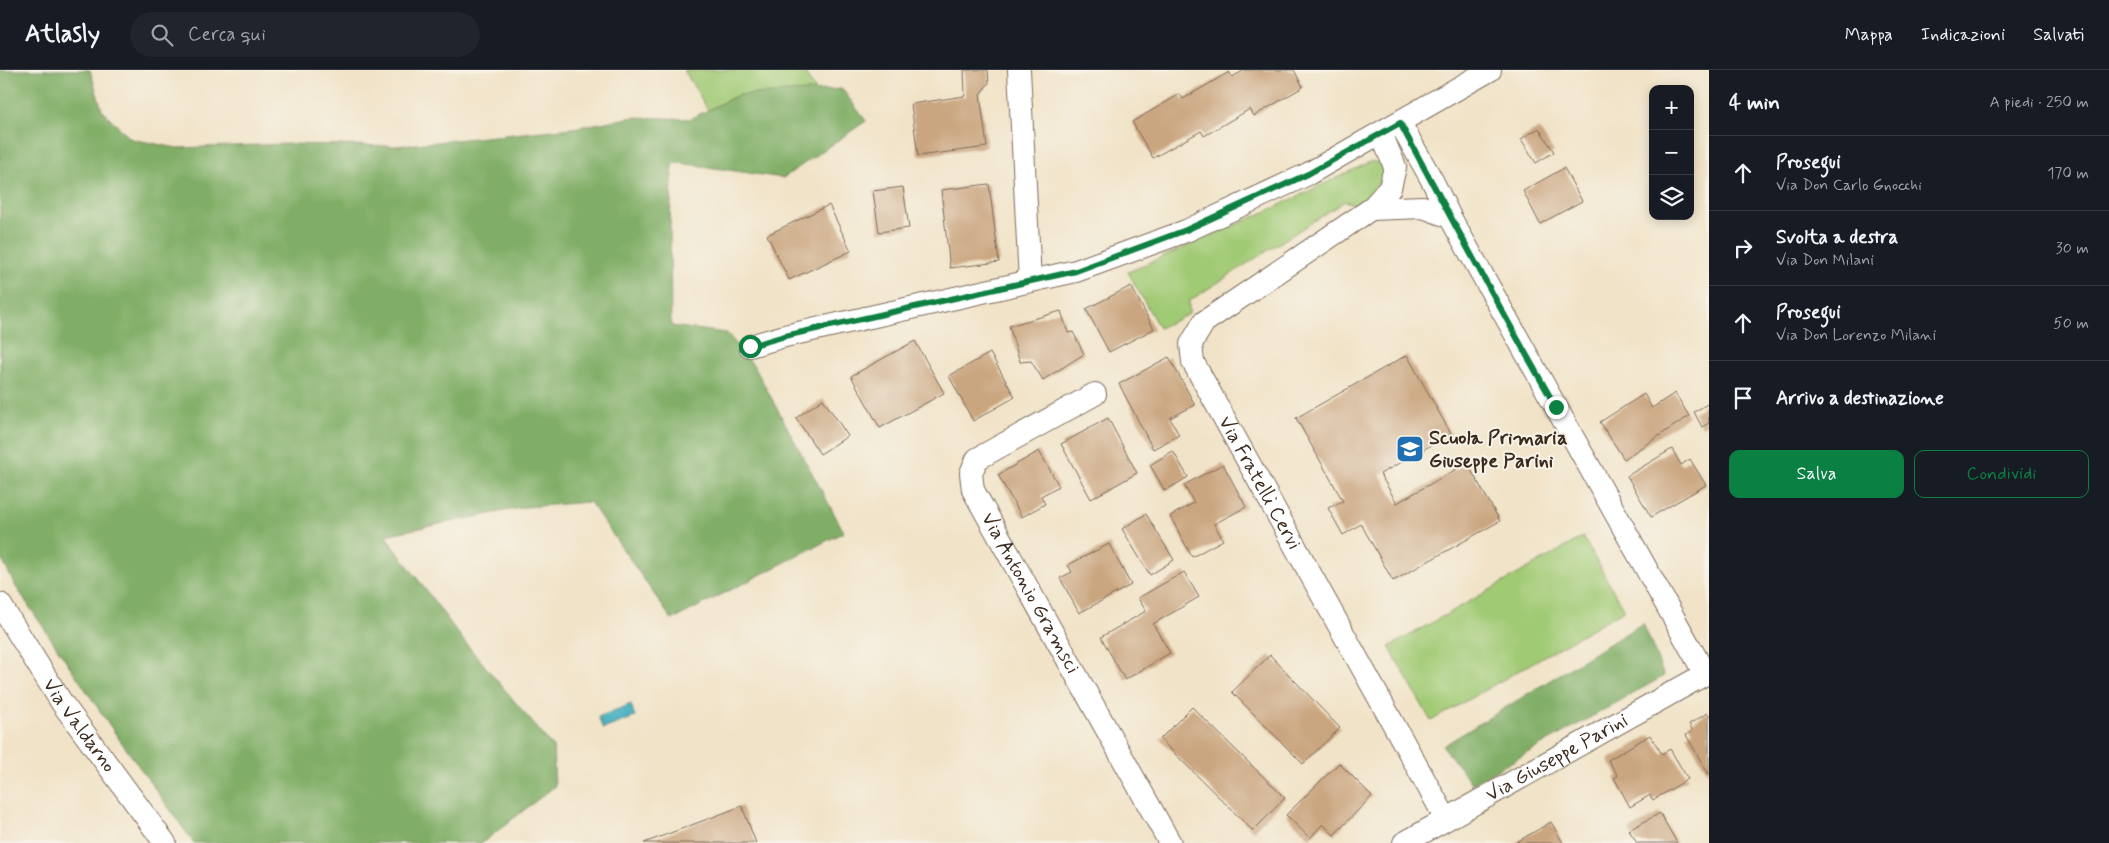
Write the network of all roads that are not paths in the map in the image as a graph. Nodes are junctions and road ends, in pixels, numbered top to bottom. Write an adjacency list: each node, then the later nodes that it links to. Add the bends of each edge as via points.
1 (1019, 70): 6 (street)
2 (1490, 70): 3 (street)
3 (1391, 128): 4 (street, Via Fratelli Cervi, via 1395,167 1390,188); 5 (street, via 1433,182); 6 (street, via 1308,174 1186,230 1076,271)
4 (1371, 208): 5 (street, via 1422,207); 11 (street, Via Fratelli Cervi, via 1204,322 1191,344 1193,362)
5 (1450, 217): 10 (street)
6 (1030, 281): 7 (street)
7 (750, 346)
8 (1095, 394): 13 (street, Via Antonio Gramsci, via 977,459 971,474 973,490)
9 (0, 604): 12 (street, Via Valdarno, via 62,703)
10 (1707, 673): 11 (street, Via Giuseppe Parini)
11 (1446, 819): 14 (street, Via Giuseppe Parini)
12 (165, 843)
13 (1170, 843)
14 (1404, 843)

